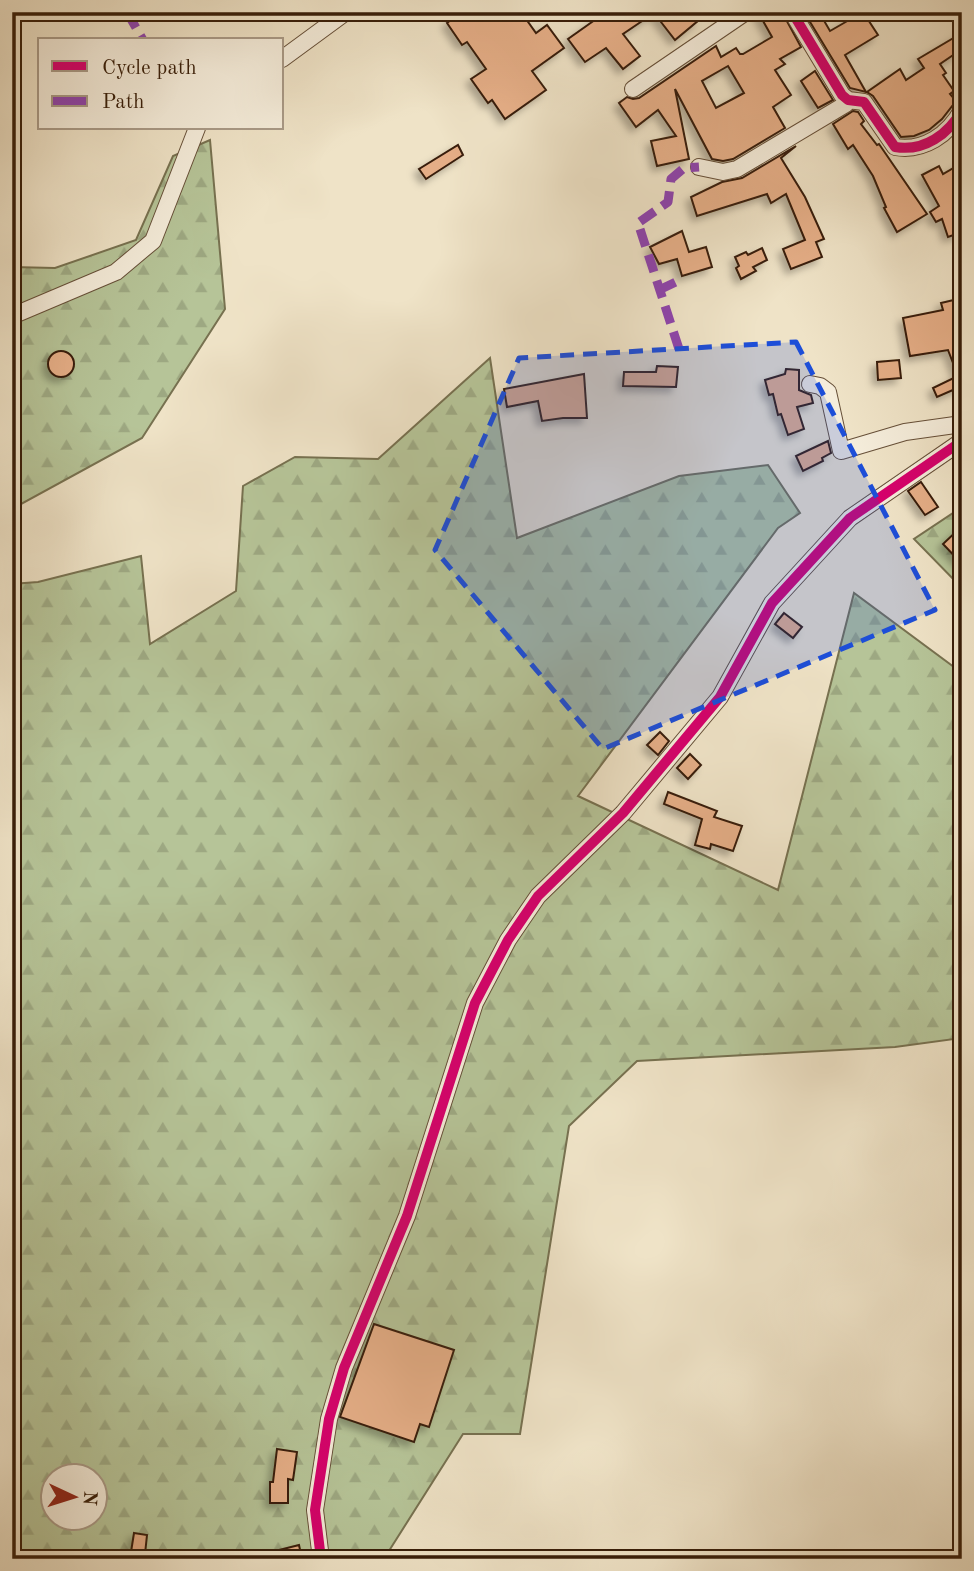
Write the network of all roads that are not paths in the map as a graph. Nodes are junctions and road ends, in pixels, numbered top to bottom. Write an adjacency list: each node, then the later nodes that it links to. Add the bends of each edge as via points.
1 (346, 12): 4 (street)
2 (746, 12): 5 (street)
3 (792, 12): 6 (street)
4 (284, 58)
5 (633, 89)
6 (848, 100): 7 (street, via 864,102 897,147 935,140); 9 (street, via 737,169 723,172)
7 (962, 110)
8 (196, 130): 10 (street, via 153,241 116,272)
9 (699, 167)
10 (12, 316)
11 (810, 384): 12 (street, via 828,392 841,451 905,432)
12 (962, 424)
13 (962, 441): 14 (street, via 850,518 780,594 720,698 623,813 538,896 508,940 475,1003 407,1216 329,1419 315,1510)
14 (321, 1559)

